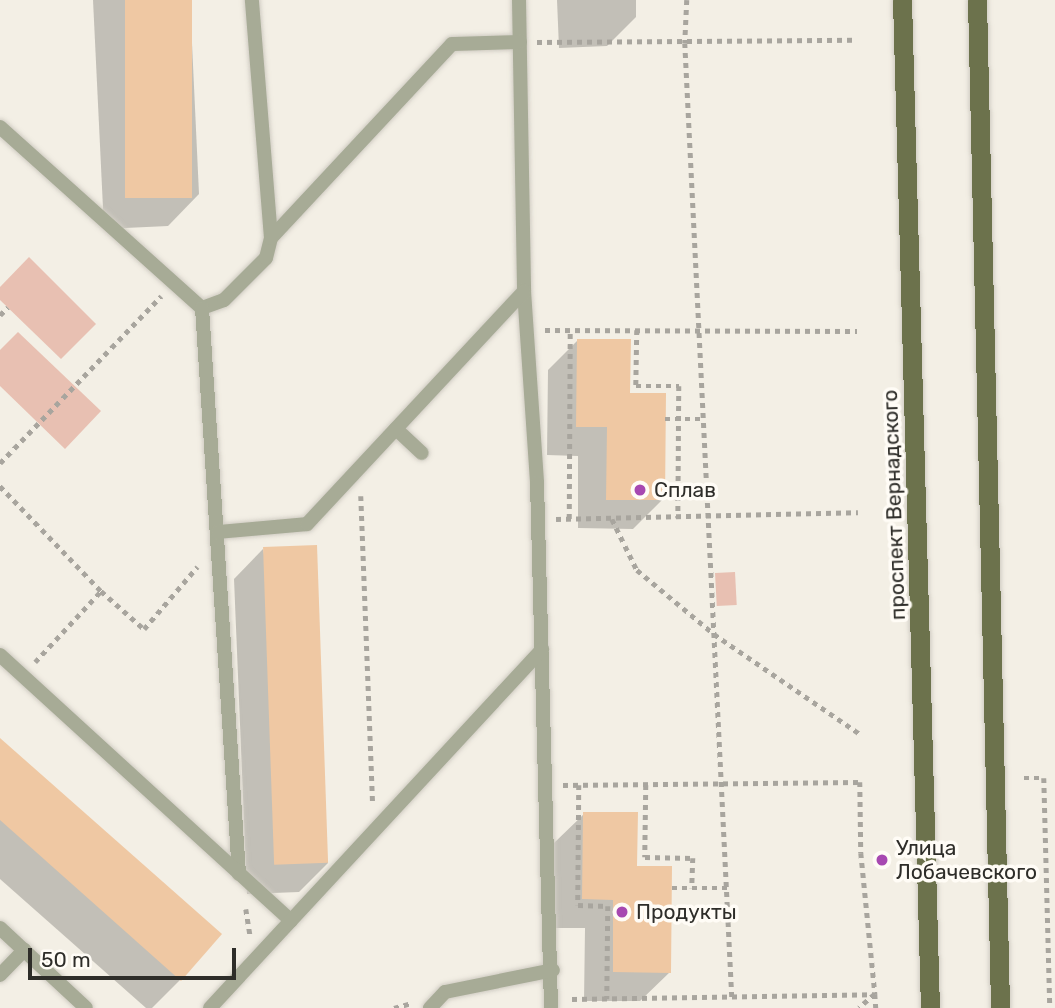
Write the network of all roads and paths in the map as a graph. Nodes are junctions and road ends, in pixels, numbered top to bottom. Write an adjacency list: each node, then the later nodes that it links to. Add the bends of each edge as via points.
1 (252, 0): 10 (lane)
2 (519, 0): 7 (lane)
3 (687, 0): 8 (path)
4 (902, 0): 66 (main road, проспект Вернадского)
5 (977, 0): 67 (main road)
6 (855, 40): 8 (path)
7 (520, 42): 8 (path); 10 (lane, via 452,44); 12 (lane)
8 (685, 43): 19 (path)
9 (0, 127): 11 (lane)
10 (271, 238): 14 (lane, via 265,258 225,300)
11 (174, 283): 14 (lane); 26 (path)
12 (524, 291): 16 (lane); 24 (lane)
13 (8, 307): 15 (path)
14 (202, 308): 35 (lane)
15 (0, 315)
16 (527, 330): 17 (path); 32 (lane)
17 (570, 330): 18 (path); 33 (path)
18 (637, 330): 19 (path); 22 (path, via 636,386 679,386)
19 (699, 330): 20 (path); 23 (path)
20 (857, 331)
21 (665, 419): 22 (path)
22 (679, 419): 23 (path); 30 (path)
23 (704, 419): 31 (path)
24 (396, 429): 25 (lane); 27 (lane)
25 (422, 453)
26 (0, 463)
27 (360, 468): 35 (lane, via 307,524); 47 (path)
28 (0, 486): 36 (path)
29 (858, 512): 31 (path)
30 (678, 518): 31 (path); 34 (path)
31 (708, 518): 37 (path)
32 (538, 519): 33 (path); 38 (lane)
33 (569, 519): 34 (path)
34 (612, 519): 37 (path, via 637,569)
35 (218, 537): 36 (path, via 144,629); 48 (lane)
36 (101, 591): 40 (path)
37 (715, 634): 41 (path); 46 (path)
38 (542, 649): 43 (lane); 47 (lane)
39 (0, 655): 40 (lane)
40 (23, 675): 48 (lane)
41 (860, 734)
42 (1024, 778): 68 (path, via 1044,778)
43 (547, 784): 44 (path); 55 (lane)
44 (579, 785): 45 (path); 59 (path, via 578,905 608,906)
45 (646, 785): 46 (path); 50 (path, via 645,857 693,858)
46 (722, 786): 51 (path); 57 (path, via 860,782 861,853)
47 (375, 831): 52 (lane)
48 (239, 874): 52 (lane)
49 (672, 888): 50 (path)
50 (692, 888): 51 (path)
51 (727, 888): 58 (path)
52 (291, 921): 62 (lane)
53 (0, 928): 54 (lane)
54 (23, 950): 56 (lane); 61 (lane)
55 (554, 970): 60 (lane); 63 (lane, via 446,992)
56 (0, 975)
57 (875, 994): 58 (path); 64 (path); 65 (path)
58 (732, 996): 59 (path)
59 (607, 999): 60 (path)
60 (552, 1004)
61 (86, 1008)
62 (210, 1008)
63 (430, 1008)
64 (859, 1008)
65 (876, 1008)
66 (930, 1008)
67 (1000, 1008)
68 (1050, 1008)

